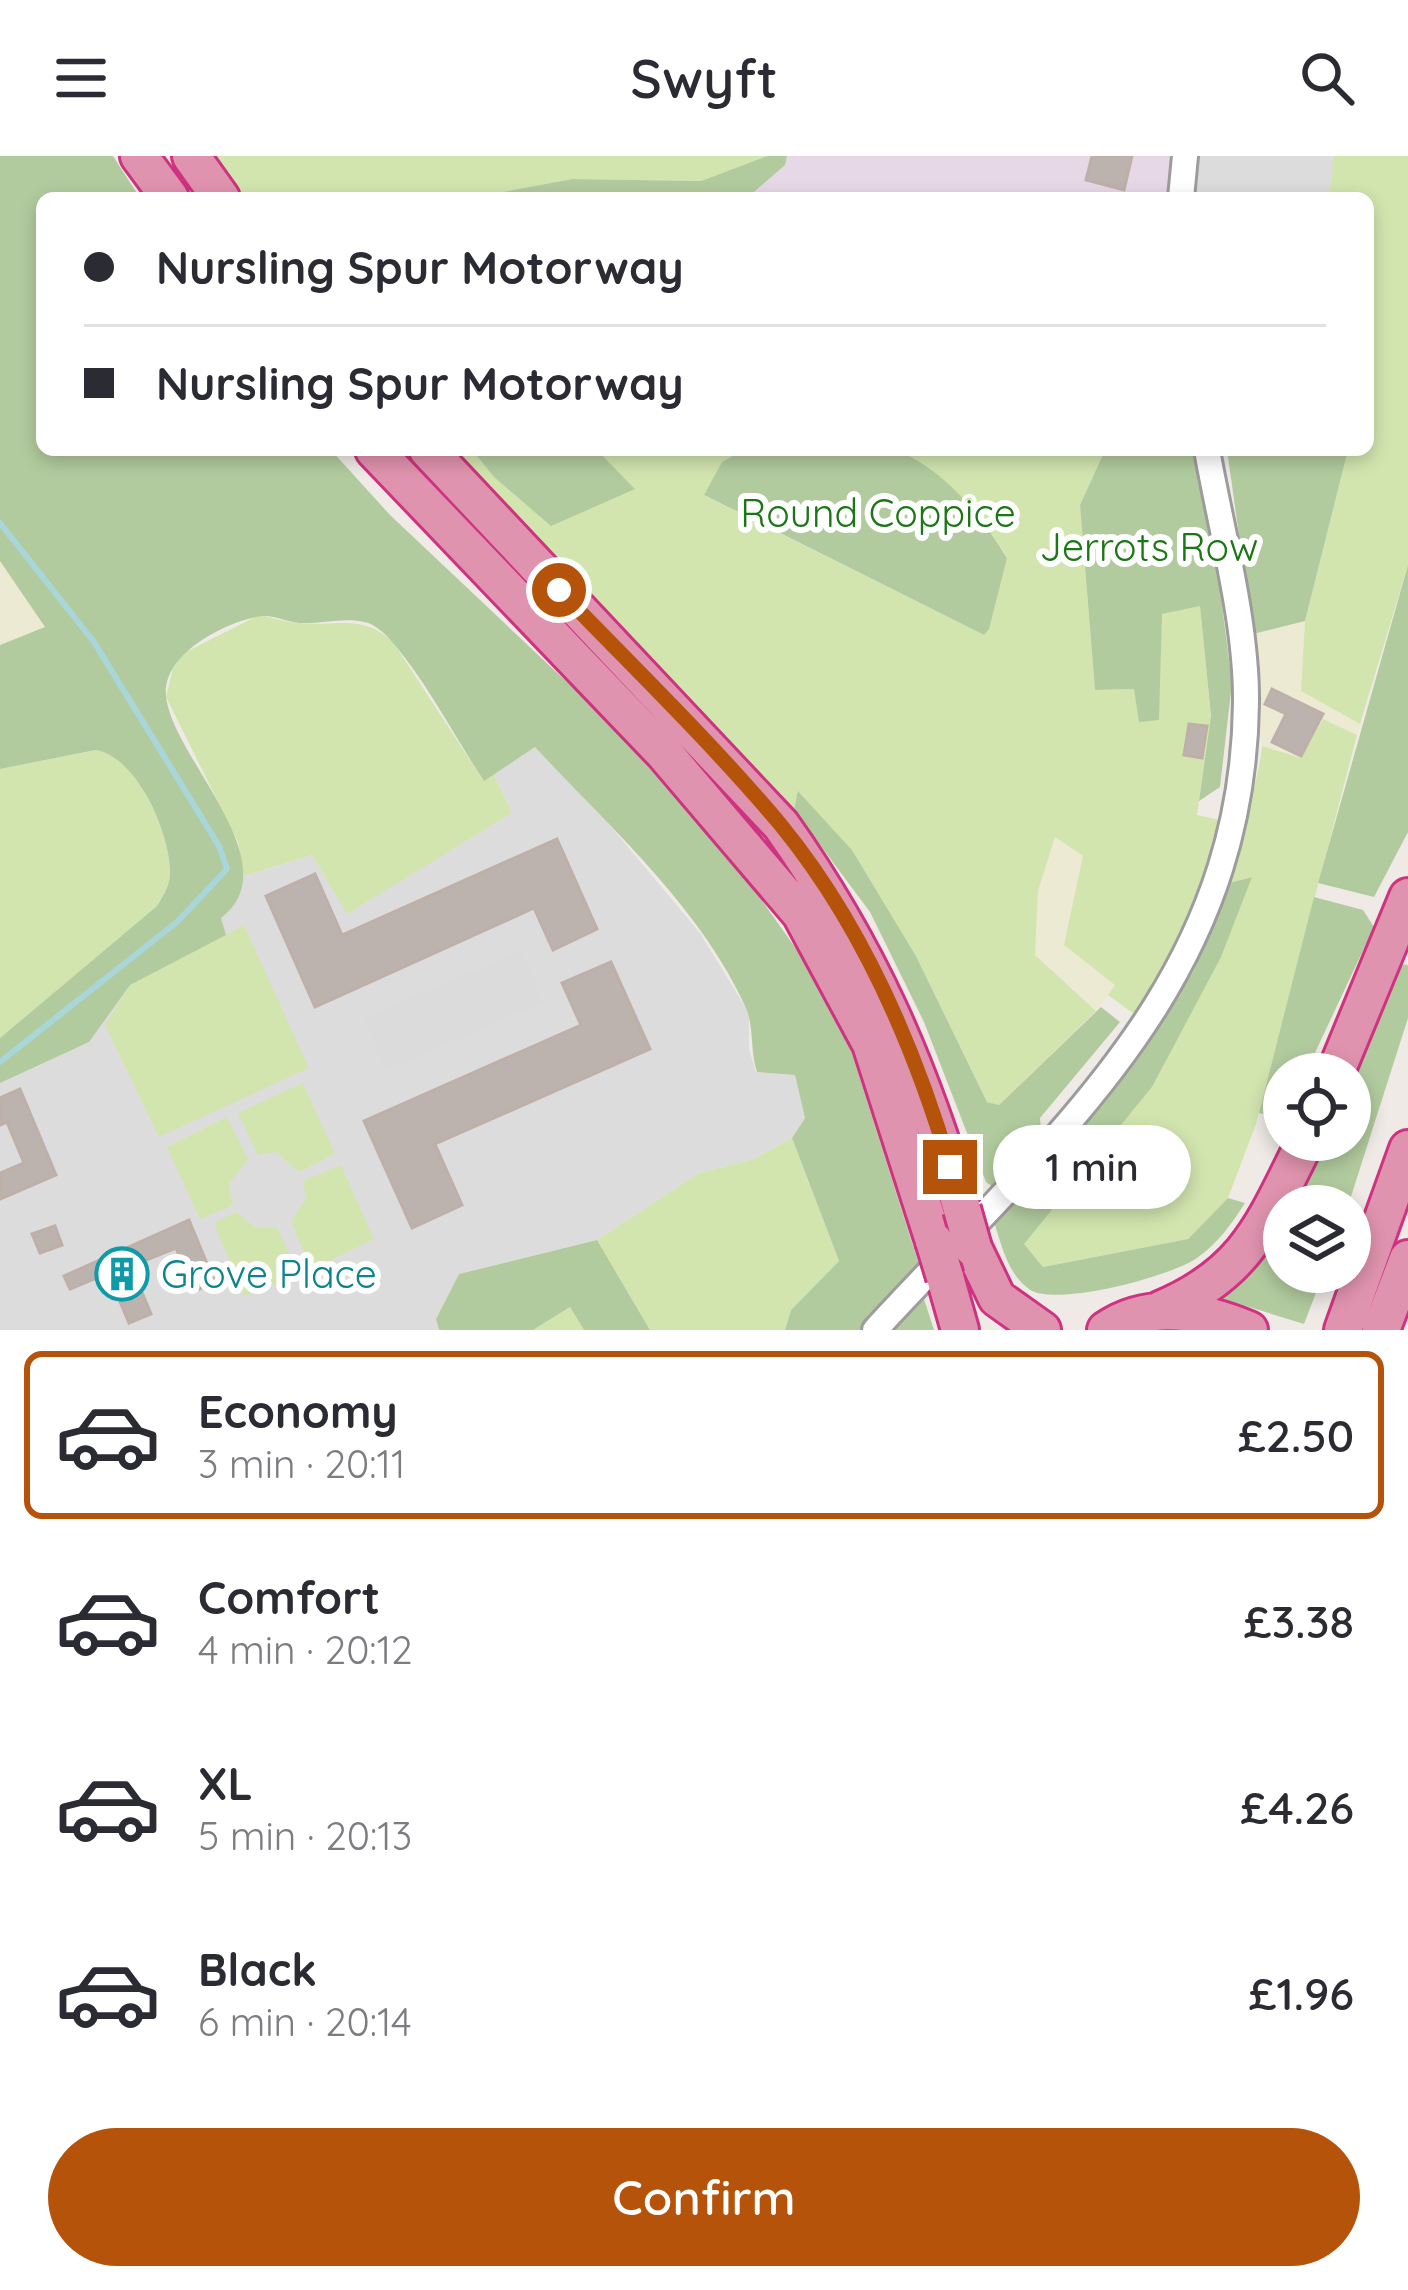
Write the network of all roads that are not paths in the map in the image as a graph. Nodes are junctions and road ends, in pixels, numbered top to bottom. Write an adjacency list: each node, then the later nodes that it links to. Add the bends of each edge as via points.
1 (140, 156): 4 (highway)
2 (191, 156): 5 (highway)
3 (1185, 156): 6 (street)
4 (166, 192)
5 (217, 192)
6 (1182, 192)
7 (380, 456): 18 (highway, bridge, via 664,753 801,914 871,1044)
8 (434, 456): 19 (highway, bridge, via 781,825 825,887 904,1035 997,1298)
9 (1208, 456): 17 (street, via 1246,698 1229,840 1210,902 1185,962 1133,1044)
10 (1408, 897): 11 (highway)
11 (1344, 1053)
12 (1408, 1148): 21 (highway)
13 (1295, 1161): 15 (highway, via 1252,1247 1200,1293)
14 (1408, 1259): 22 (highway)
15 (1160, 1310): 16 (highway); 20 (highway)
16 (1102, 1327)
17 (875, 1330)
18 (960, 1330)
19 (1042, 1330)
20 (1249, 1330)
21 (1343, 1330)
22 (1381, 1330)

